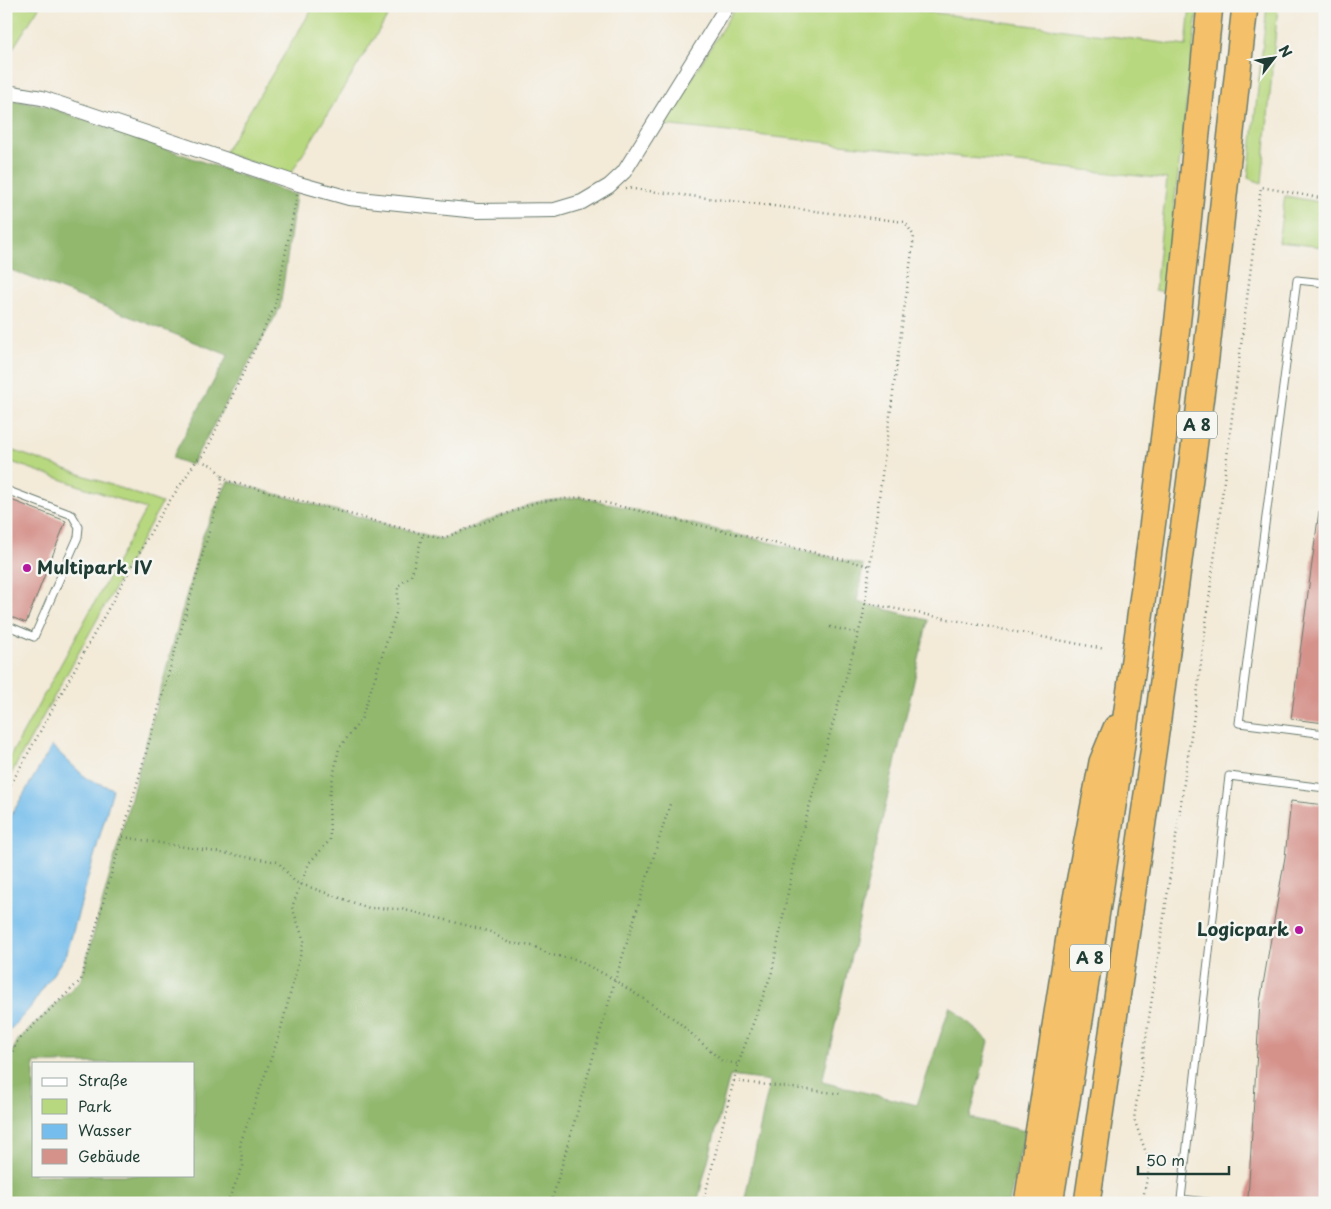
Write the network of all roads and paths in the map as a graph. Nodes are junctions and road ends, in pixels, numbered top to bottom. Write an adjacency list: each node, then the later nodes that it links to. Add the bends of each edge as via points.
1 (727, 6): 6 (street, via 624,172)
2 (1210, 6): 19 (highway, A 8, via 1173,360)
3 (1245, 6): 32 (highway, A 8, via 1204,378)
4 (6, 92): 5 (street, via 42,98)
5 (299, 184): 6 (street, via 349,198 477,211 554,210 582,202); 9 (path, via 276,306 204,455)
6 (609, 186): 13 (path, via 904,222 914,236)
7 (1325, 199): 37 (path, via 1261,188 1197,695 1134,1119 1150,1164)
8 (1325, 283): 20 (lane, via 1297,280 1239,723)
9 (197, 460): 10 (path, via 212,465); 22 (path, via 159,517)
10 (222, 476): 12 (path, via 228,481); 24 (path, via 221,490)
11 (6, 490): 15 (lane, via 72,515 79,527 78,537 34,637)
12 (423, 534): 13 (path, via 441,539 538,502 581,497); 25 (path, via 411,576 398,586 397,610 361,720 339,748 329,797 330,840 308,863)
13 (870, 566): 14 (path)
14 (865, 603): 17 (path); 18 (path)
15 (6, 625)
16 (830, 627): 17 (path)
17 (858, 633): 27 (path, via 795,857 772,972)
18 (1105, 649)
19 (1128, 712): 31 (highway, via 1108,744 1102,762 1071,925); 36 (highway, A 8)
20 (1325, 734)
21 (1325, 788): 38 (lane, via 1229,776 1181,1199)
22 (6, 793)
23 (670, 804): 26 (path)
24 (123, 837): 25 (path, via 278,862 294,882); 28 (path, via 81,980 18,1040)
25 (301, 884): 26 (path, via 369,908 400,908 491,932 509,943 533,946 551,956 575,959); 33 (path, via 292,907 304,941 279,1036 240,1144 243,1166)
26 (615, 981): 27 (path, via 676,1020 722,1061); 34 (path)
27 (738, 1064): 29 (path)
28 (6, 1065)
29 (734, 1081): 30 (path); 35 (path)
30 (843, 1094)
31 (1027, 1196)
32 (1089, 1197)
33 (227, 1203)
34 (551, 1203)
35 (703, 1203)
36 (1050, 1203)
37 (1142, 1203)
38 (1216, 1203)

